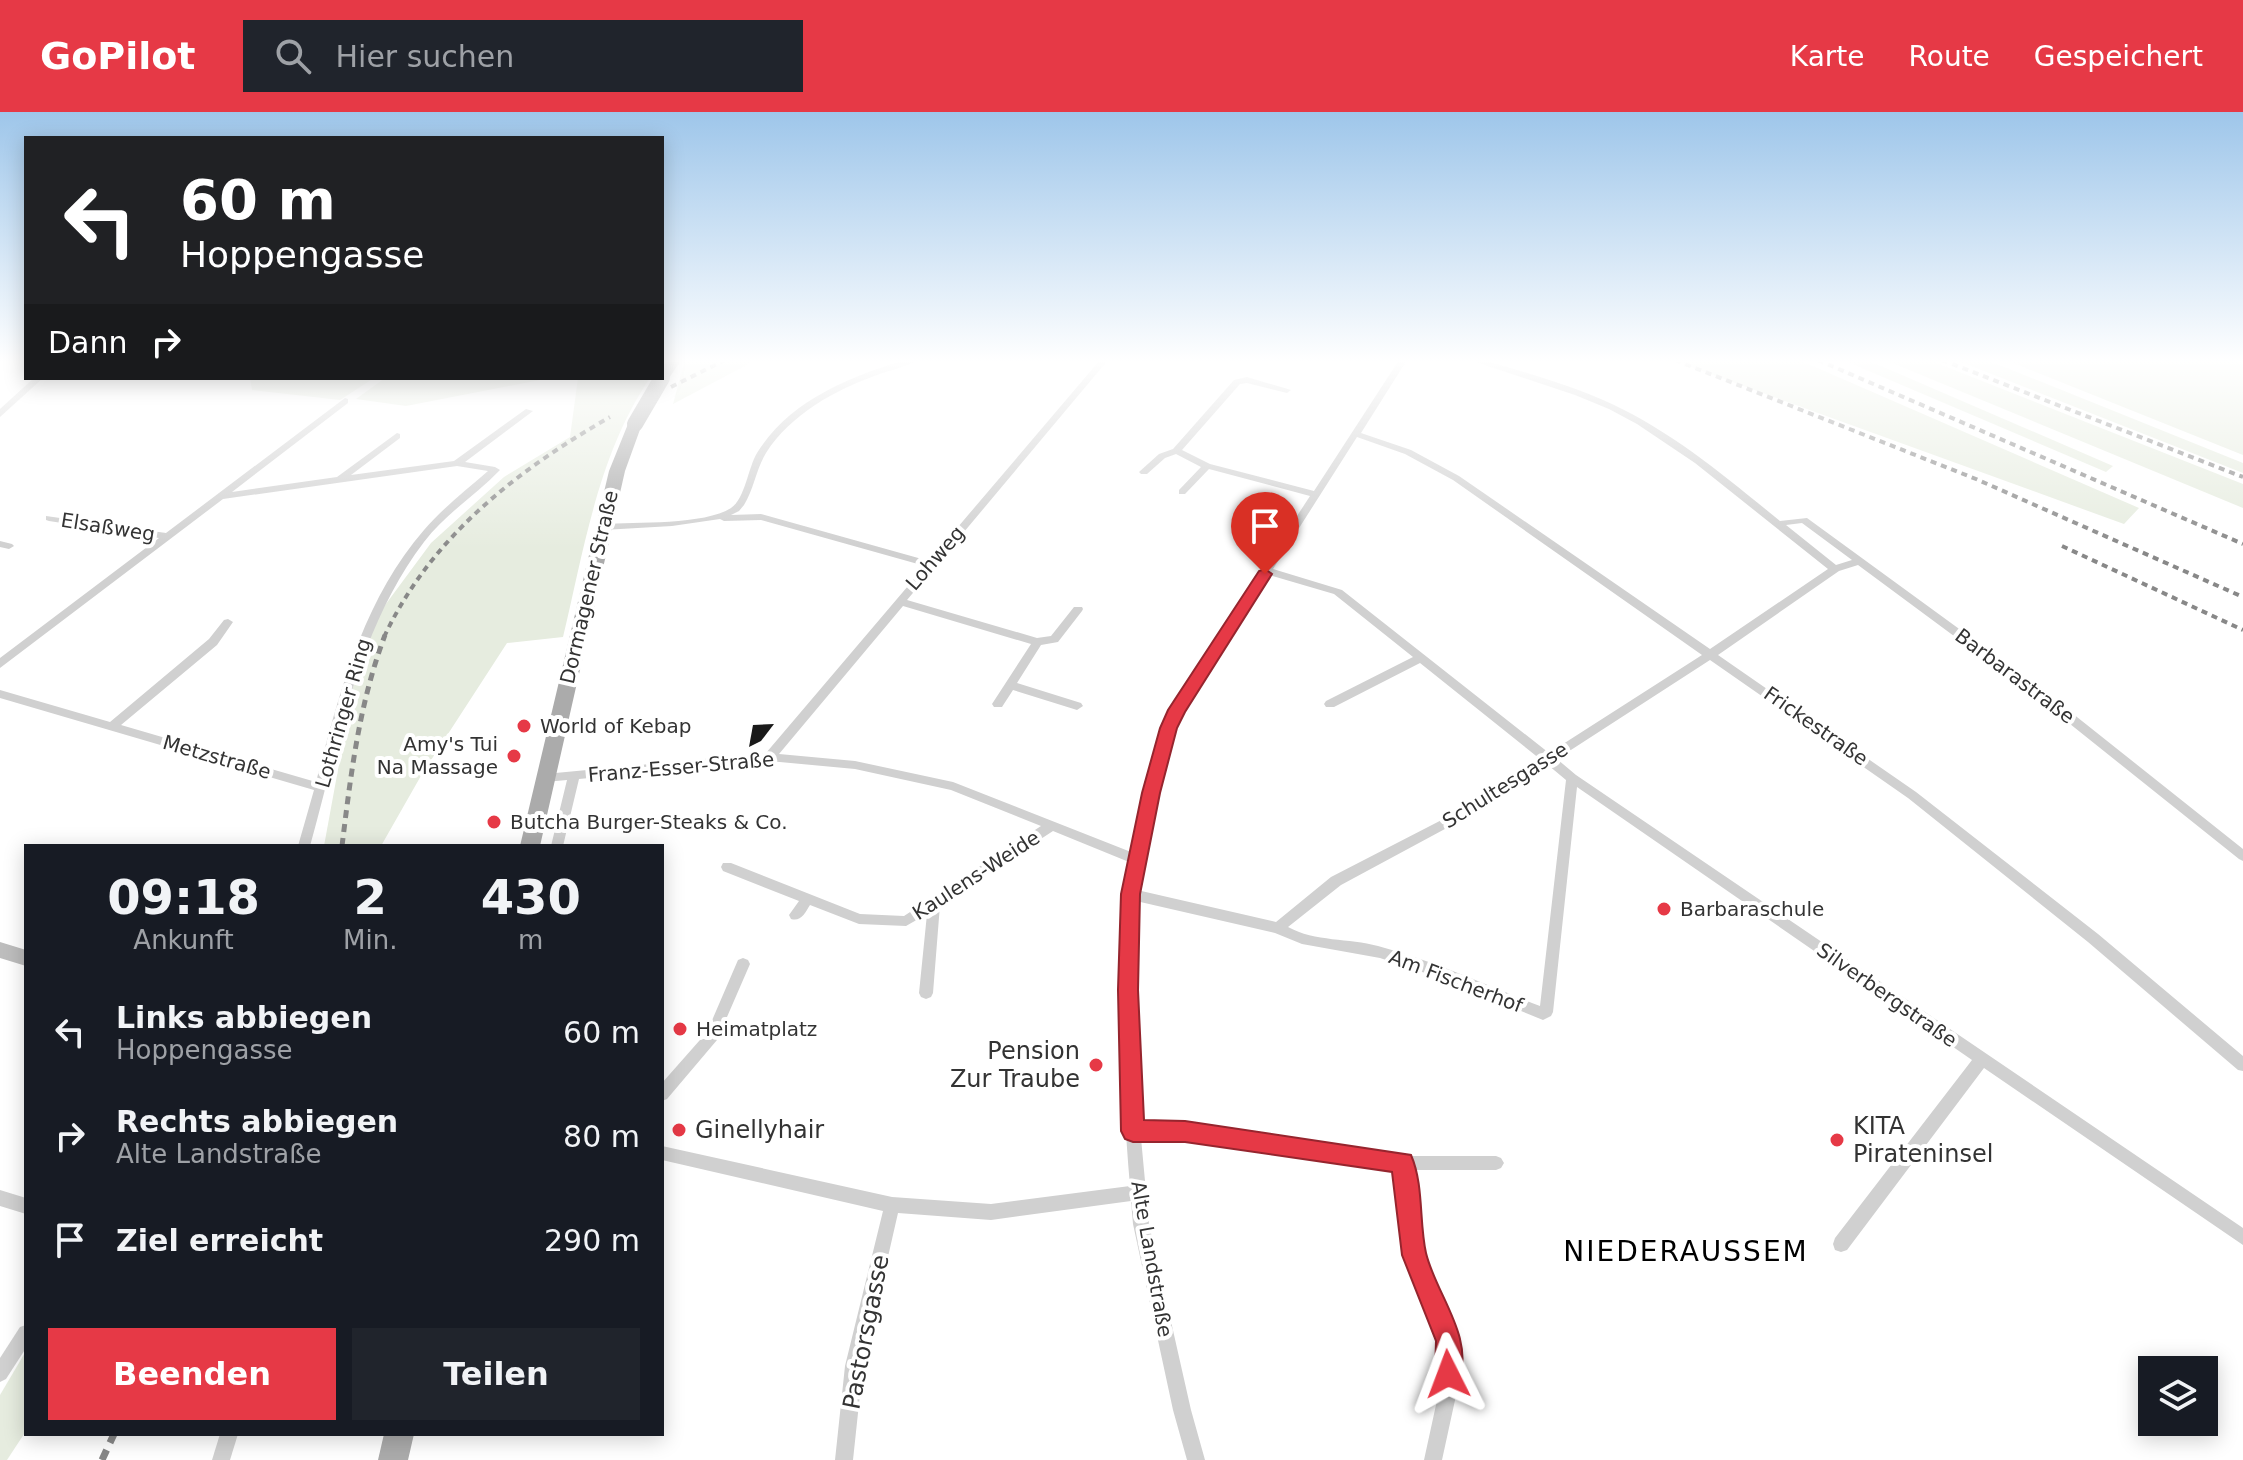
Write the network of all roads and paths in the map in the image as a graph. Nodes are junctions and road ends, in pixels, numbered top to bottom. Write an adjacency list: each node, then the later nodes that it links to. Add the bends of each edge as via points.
1 (317, 423): 18 (street, Lothringer Ring)
2 (513, 423): 12 (street, Lothringer Ring)
3 (636, 423): 24 (main road, Dormagener Straße, bridge)
4 (789, 423): 19 (street, via 766,445)
5 (1050, 423): 27 (street, Lohweg)
6 (1201, 423): 11 (street)
7 (1363, 423): 9 (street, Alte Landstraße)
8 (1638, 423): 23 (street)
9 (1356, 434): 17 (street, Alte Landstraße); 34 (street, Frickestraße, via 1408,452 1456,478)
10 (397, 436): 15 (street, Lothringer Ring)
11 (1176, 451): 13 (street); 14 (street)
12 (457, 463): 15 (street, Lothringer Ring); 48 (street, Lothringer Ring, via 495,470 422,538 393,578 354,660)
13 (1207, 466): 16 (street); 17 (street)
14 (1144, 472)
15 (339, 480): 18 (street, Lothringer Ring)
16 (1182, 492)
17 (1317, 495): 29 (street, Alte Landstraße)
18 (222, 496): 25 (street, Lothringer Ring)
19 (744, 496): 20 (street); 22 (street, via 732,511)
20 (761, 517): 22 (street); 27 (street)
21 (49, 518): 25 (street, Elsaßweg)
22 (712, 518): 24 (street)
23 (1776, 524): 26 (street, Barbarastraße, via 1804,520); 28 (street)
24 (603, 527): 46 (main road, Dormagener Straße)
25 (166, 536): 36 (street, Lothringer Ring)
26 (1859, 561): 28 (street, Schultesgasse); 53 (street, Barbarastraße, via 2039,693)
27 (930, 564): 30 (street, Lohweg)
28 (1835, 569): 34 (street, Schultesgasse)
29 (1267, 571): 35 (street, Silverbergstraße, via 1338,592); 54 (street, Alte Landstraße, via 1168,728)
30 (899, 601): 33 (street); 43 (street, Lohweg)
31 (1078, 609): 33 (street, via 1054,639)
32 (228, 622): 42 (street, via 213,642)
33 (1037, 642): 37 (street)
34 (1711, 654): 44 (street, Schultesgasse); 66 (street, Frickestraße, via 1955,827)
35 (1421, 658): 40 (street); 44 (street, Silverbergstraße)
36 (0, 664)
37 (1011, 685): 39 (street); 41 (street)
38 (0, 694): 42 (street, Metzstraße)
39 (998, 704)
40 (1330, 704)
41 (1077, 706)
42 (112, 727): 48 (street, Metzstraße)
43 (769, 757): 45 (street, Franz-Esser-Straße); 49 (street, Franz-Esser-Straße, via 855,765 953,786)
44 (1548, 760): 47 (street, Silverbergstraße); 60 (street, Schultesgasse, via 1465,813 1336,881)
45 (574, 775): 46 (street, Franz-Esser-Straße); 52 (street)
46 (545, 778): 51 (main road, Dormagener Straße)
47 (1572, 778): 60 (street, Am Fischerhof, via 1543,1014 1383,953 1299,938); 65 (street, Silverbergstraße)
48 (321, 788): 50 (street, Lothringer Ring)
49 (1052, 825): 54 (street, Franz-Esser-Straße); 58 (street, Kaulens-Weide)
50 (305, 844)
51 (530, 844)
52 (557, 844)
53 (2243, 856)
54 (1136, 859): 56 (street, Alte Landstraße)
55 (727, 867): 57 (street, Kaulens-Weide)
56 (1130, 894): 60 (street); 68 (street, Alte Landstraße)
57 (808, 898): 58 (street, Kaulens-Weide, via 859,919 906,921); 59 (street)
58 (934, 904): 64 (street)
59 (796, 915)
60 (1278, 928)
61 (0, 950): 62 (main road)
62 (24, 957)
63 (743, 964): 67 (street, via 712,1036)
64 (926, 993)
65 (1981, 1060): 76 (street, Silverbergstraße); 77 (street)
66 (2243, 1065)
67 (664, 1092)
68 (1133, 1131): 70 (street, via 1185,1132); 72 (street, Alte Landstraße)
69 (664, 1153): 75 (street)
70 (1402, 1163): 71 (street); 86 (street, via 1414,1255 1449,1341 1448,1391)
71 (1496, 1163)
72 (1137, 1193): 75 (street, via 999,1210); 85 (street, Alte Landstraße)
73 (0, 1198): 74 (street)
74 (24, 1205)
75 (892, 1205): 84 (street, Pastorsgasse, via 854,1366)
76 (2243, 1237)
77 (1841, 1244)
78 (24, 1336): 79 (street)
79 (0, 1373)
80 (228, 1436): 82 (street)
81 (399, 1436): 83 (main road)
82 (221, 1460)
83 (393, 1460)
84 (844, 1460)
85 (1196, 1460)
86 (1433, 1460)

